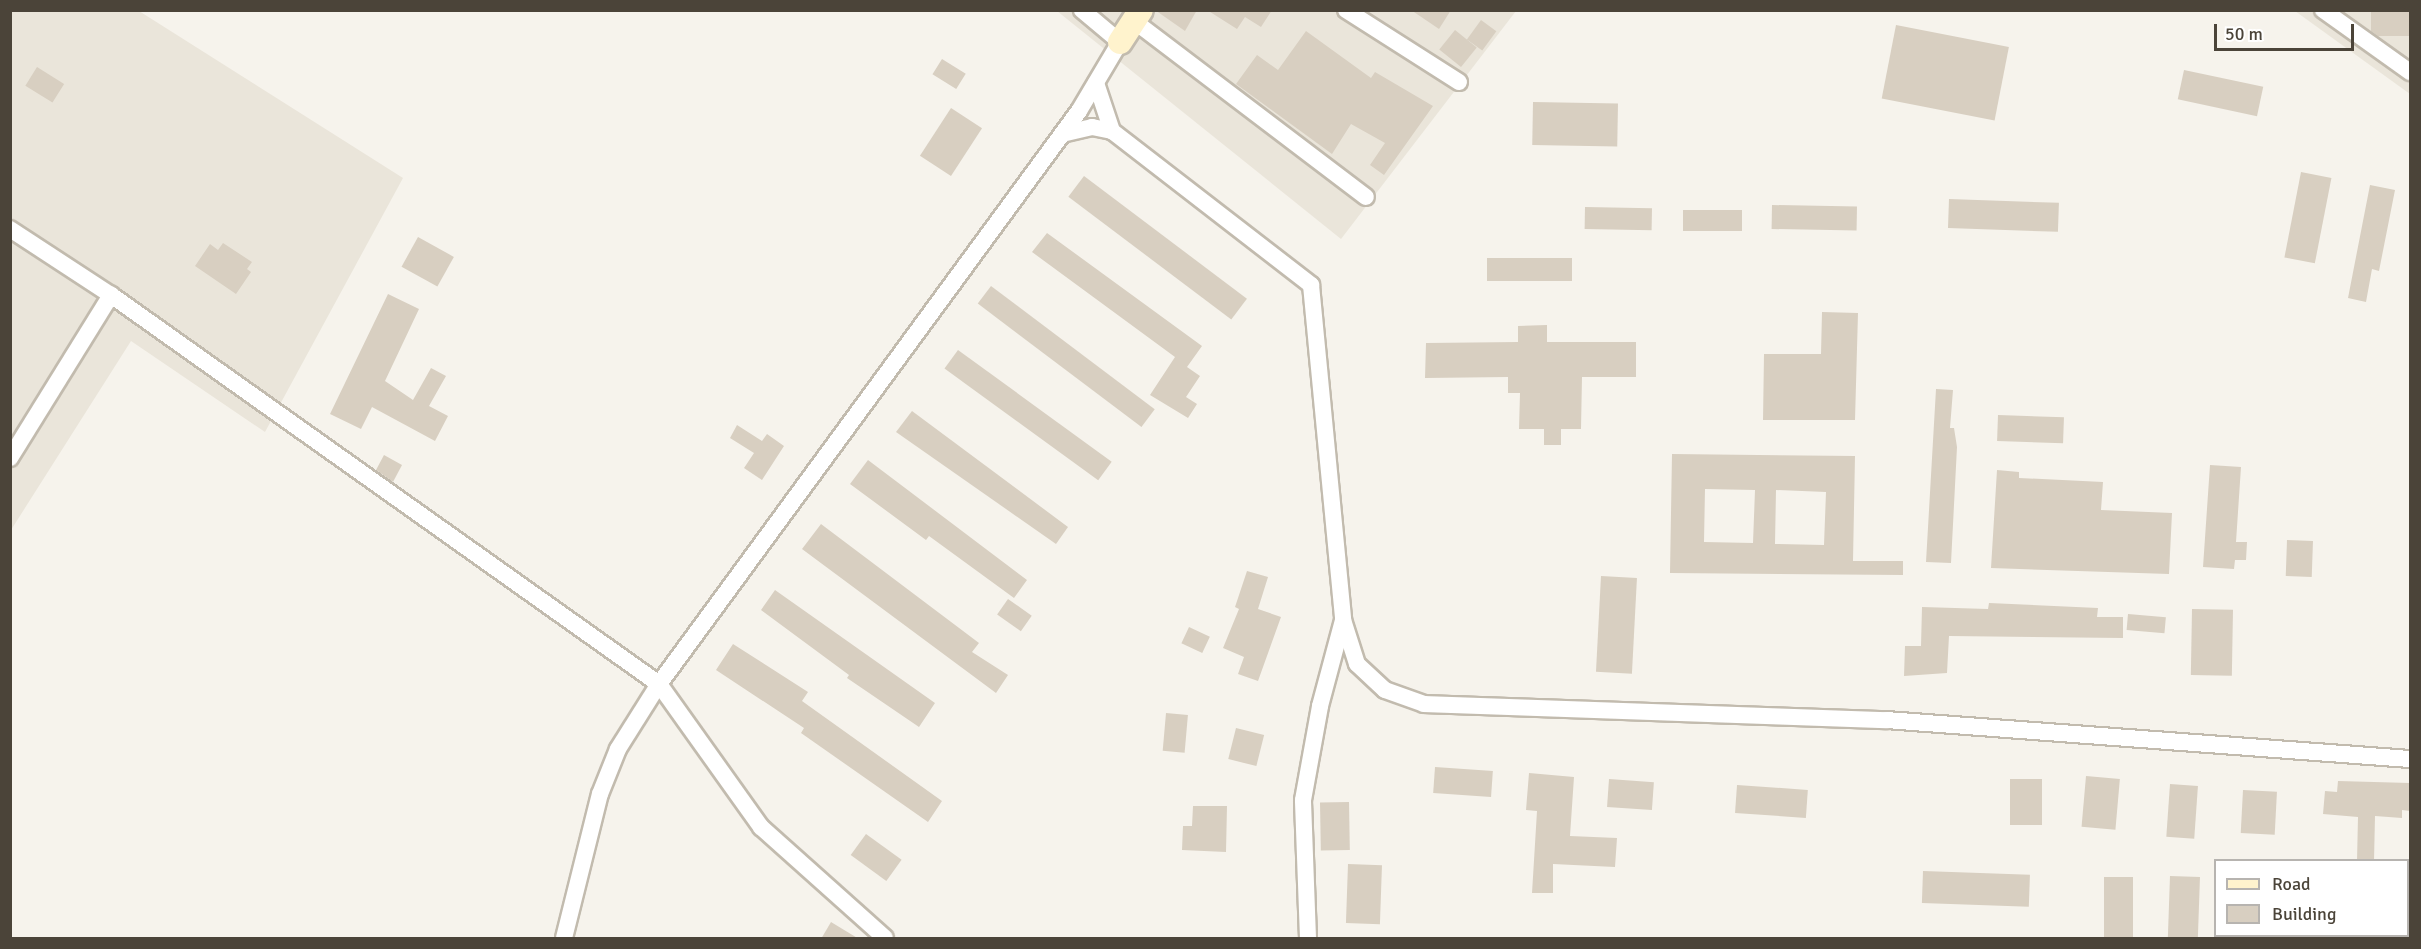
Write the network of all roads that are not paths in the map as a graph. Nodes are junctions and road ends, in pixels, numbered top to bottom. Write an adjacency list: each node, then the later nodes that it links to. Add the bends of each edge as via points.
1 (1082, 10): 5 (street)
2 (1346, 10): 7 (street)
3 (2323, 10): 6 (street)
4 (1137, 16): 5 (main road); 11 (street)
5 (1120, 42): 8 (street)
6 (2410, 72)
7 (1460, 82)
8 (1096, 83): 9 (street); 10 (street)
9 (1112, 131): 10 (street, via 1085,128); 15 (street, via 1311,285)
10 (1062, 134): 16 (street)
11 (1366, 196)
12 (10, 229): 13 (street)
13 (111, 295): 14 (street); 16 (street)
14 (10, 458)
15 (1343, 620): 17 (street, via 1357,664 1384,690 1424,704 1886,720); 20 (street, via 1320,706 1303,800)
16 (659, 684): 18 (street, via 618,749 600,794); 19 (street, via 761,827)
17 (2410, 759)
18 (564, 939)
19 (885, 939)
20 (1308, 939)

